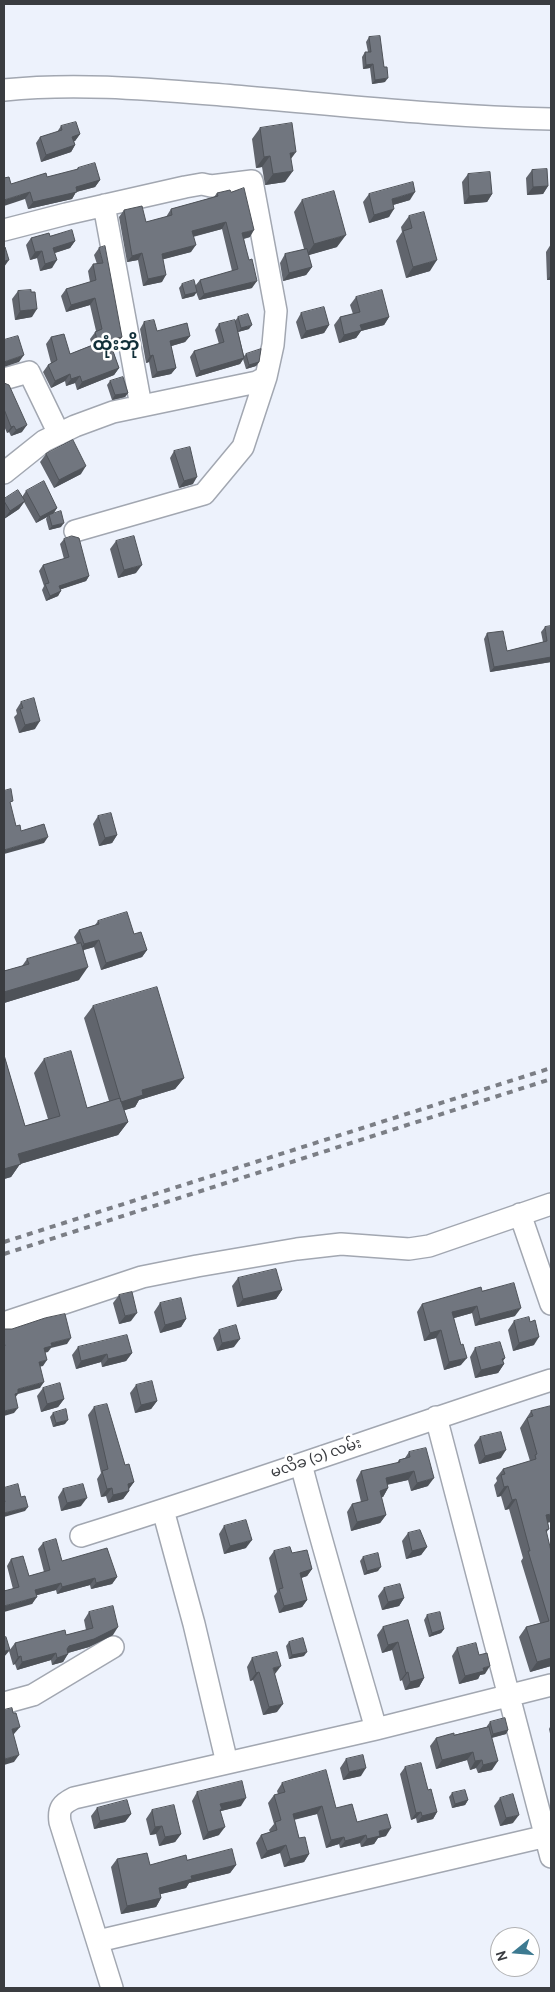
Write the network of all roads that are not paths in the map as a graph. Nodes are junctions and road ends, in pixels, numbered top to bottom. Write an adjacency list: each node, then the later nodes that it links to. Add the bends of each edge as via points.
1 (4, 90): 2 (street, via 79,87 169,91 480,117)
2 (551, 119)
3 (104, 205): 4 (street); 5 (street, via 186,186 252,181 276,311); 7 (street)
4 (4, 230)
5 (266, 377): 7 (street, via 257,382); 10 (street, via 243,447 204,494)
6 (4, 379): 8 (street, via 29,372)
7 (141, 406): 8 (street, via 113,412)
8 (58, 434): 9 (street, via 44,441)
9 (4, 473)
10 (75, 531)
11 (551, 1204): 12 (street)
12 (520, 1214): 13 (street); 14 (street, via 429,1246 341,1244 142,1277)
13 (551, 1304)
14 (4, 1322)
15 (551, 1380): 16 (street, မလိခ (၁) လမ်း)
16 (436, 1417): 17 (street, မလိခ (၁) လမ်း); 22 (street)
17 (301, 1464): 18 (street, မလိခ (၁) လမ်း); 24 (street)
18 (163, 1510): 19 (street, မလိခ (၁) လမ်း); 25 (street)
19 (81, 1536)
20 (114, 1647): 23 (street, via 33,1695)
21 (551, 1685): 22 (street)
22 (510, 1695): 24 (street); 26 (street)
23 (4, 1703)
24 (376, 1729): 25 (street)
25 (227, 1763): 28 (street, via 74,1798 59,1810)
26 (549, 1835): 27 (street); 28 (street)
27 (551, 1857)
28 (98, 1941): 29 (street)
29 (112, 1988)

